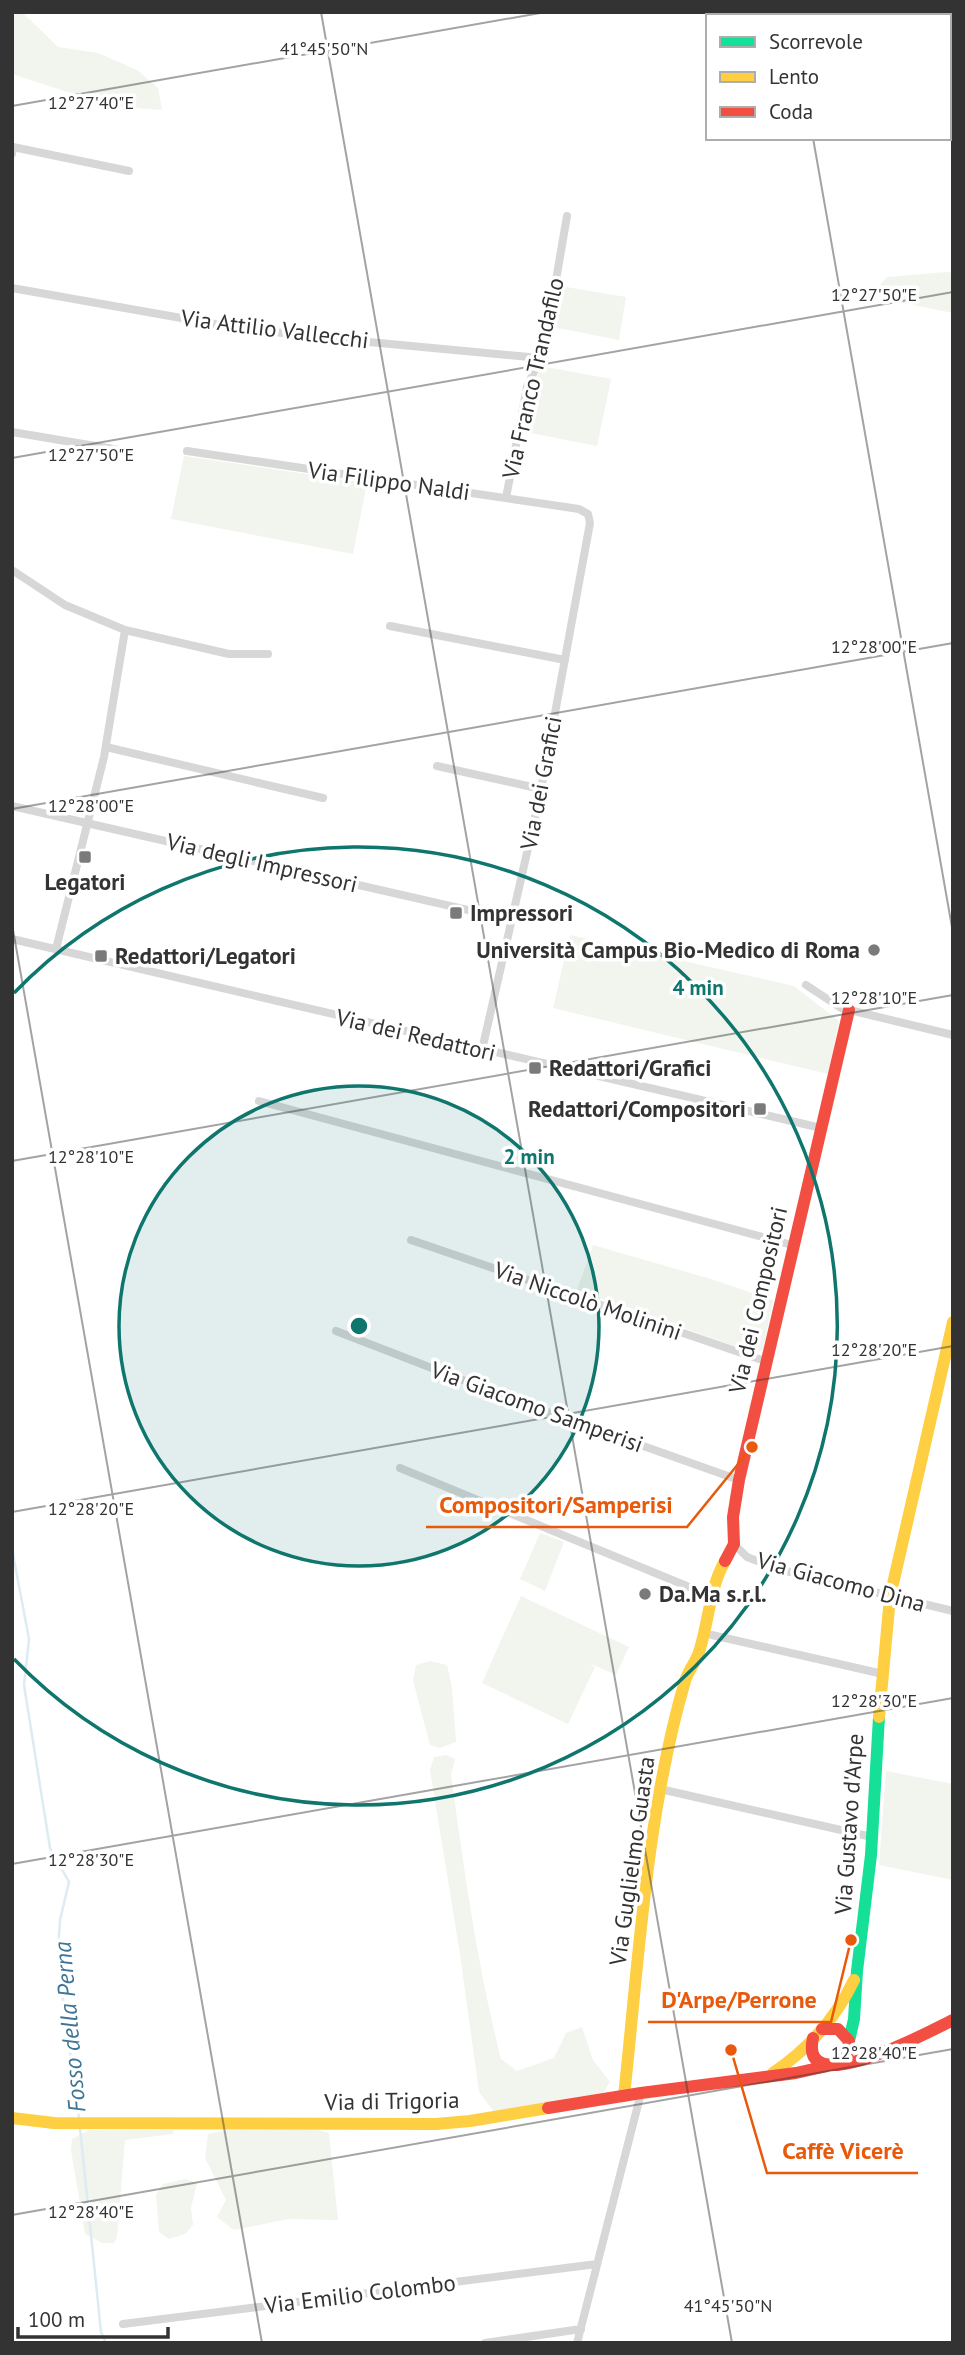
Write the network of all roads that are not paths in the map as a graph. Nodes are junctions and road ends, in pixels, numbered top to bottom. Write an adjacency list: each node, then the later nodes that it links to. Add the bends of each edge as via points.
1 (12, 154): 2 (street, via 13,147)
2 (129, 170)
3 (567, 216): 5 (street, Via Franco Trandafilo)
4 (12, 288): 5 (street, Via Attilio Vallecchi, via 228,326)
5 (540, 358): 9 (street, Via Franco Trandafilo, via 527,387)
6 (12, 432): 8 (street)
7 (187, 451): 9 (street, Via Filippo Naldi)
8 (131, 452)
9 (506, 498): 10 (street, Via Filippo Naldi)
10 (588, 514): 15 (street, Via dei Grafici)
11 (12, 570): 13 (street, via 65,605)
12 (390, 626): 15 (street)
13 (125, 630): 14 (street, via 229,654); 16 (street)
14 (268, 654)
15 (565, 660): 18 (street, Via dei Grafici)
16 (106, 747): 19 (street); 21 (street)
17 (437, 766): 18 (street)
18 (541, 789): 22 (street, Via dei Grafici)
19 (323, 798)
20 (12, 806): 21 (street, Via degli Impressori)
21 (88, 823): 22 (street, Via degli Impressori); 24 (street)
22 (512, 920): 28 (street, Via dei Grafici)
23 (12, 939): 24 (street, Via dei Redattori)
24 (56, 949): 28 (street, Via dei Redattori)
25 (806, 985): 26 (street)
26 (849, 1010): 27 (street); 30 (street, Via dei Compositori)
27 (953, 1035)
28 (482, 1050): 30 (street, Via dei Redattori)
29 (259, 1101): 32 (street)
30 (821, 1128): 32 (street, Via dei Compositori)
31 (411, 1240): 35 (street, Via Niccolò Molinini)
32 (792, 1245): 35 (street, Via dei Compositori)
33 (953, 1322): 40 (street, Via Gustavo d'Arpe)
34 (335, 1331): 37 (street, Via Giacomo Samperisi)
35 (765, 1362): 37 (street, Via dei Compositori)
36 (400, 1468): 39 (street)
37 (739, 1480): 38 (street, Via dei Compositori)
38 (734, 1544): 39 (street, Via dei Compositori, via 721,1564); 40 (street, Via Giacomo Dina, via 747,1557 769,1566)
39 (711, 1597): 44 (street, Via Guglielmo Guasta)
40 (890, 1597): 41 (street, Via Giacomo Dina); 43 (street, Via Gustavo d'Arpe)
41 (953, 1611)
42 (712, 1635): 43 (street)
43 (883, 1674): 45 (street, Via Gustavo d'Arpe)
44 (660, 1789): 45 (street); 54 (street, Via Guglielmo Guasta)
45 (872, 1837): 46 (street, Via Gustavo d'Arpe)
46 (857, 1971): 48 (street, Via Gustavo d'Arpe, via 845,1999); 49 (street, Via Gustavo d'Arpe)
47 (953, 2020): 50 (street, Via di Trigoria)
48 (818, 2033): 49 (street, via 828,2027 841,2030); 51 (street, via 811,2043 813,2055); 52 (street)
49 (849, 2041): 50 (street); 51 (street, via 847,2057)
50 (880, 2054): 51 (street, Via di Trigoria)
51 (833, 2065): 52 (street, Via di Trigoria)
52 (770, 2076): 53 (street, Via di Trigoria)
53 (641, 2093): 54 (street, Via di Trigoria); 56 (street)
54 (624, 2096): 55 (street, Via di Trigoria, via 436,2124 54,2123)
55 (12, 2118)
56 (597, 2264): 57 (street, Via Emilio Colombo); 58 (street)
57 (123, 2324)
58 (581, 2329): 59 (street); 60 (street)
59 (485, 2343)
60 (577, 2343)

